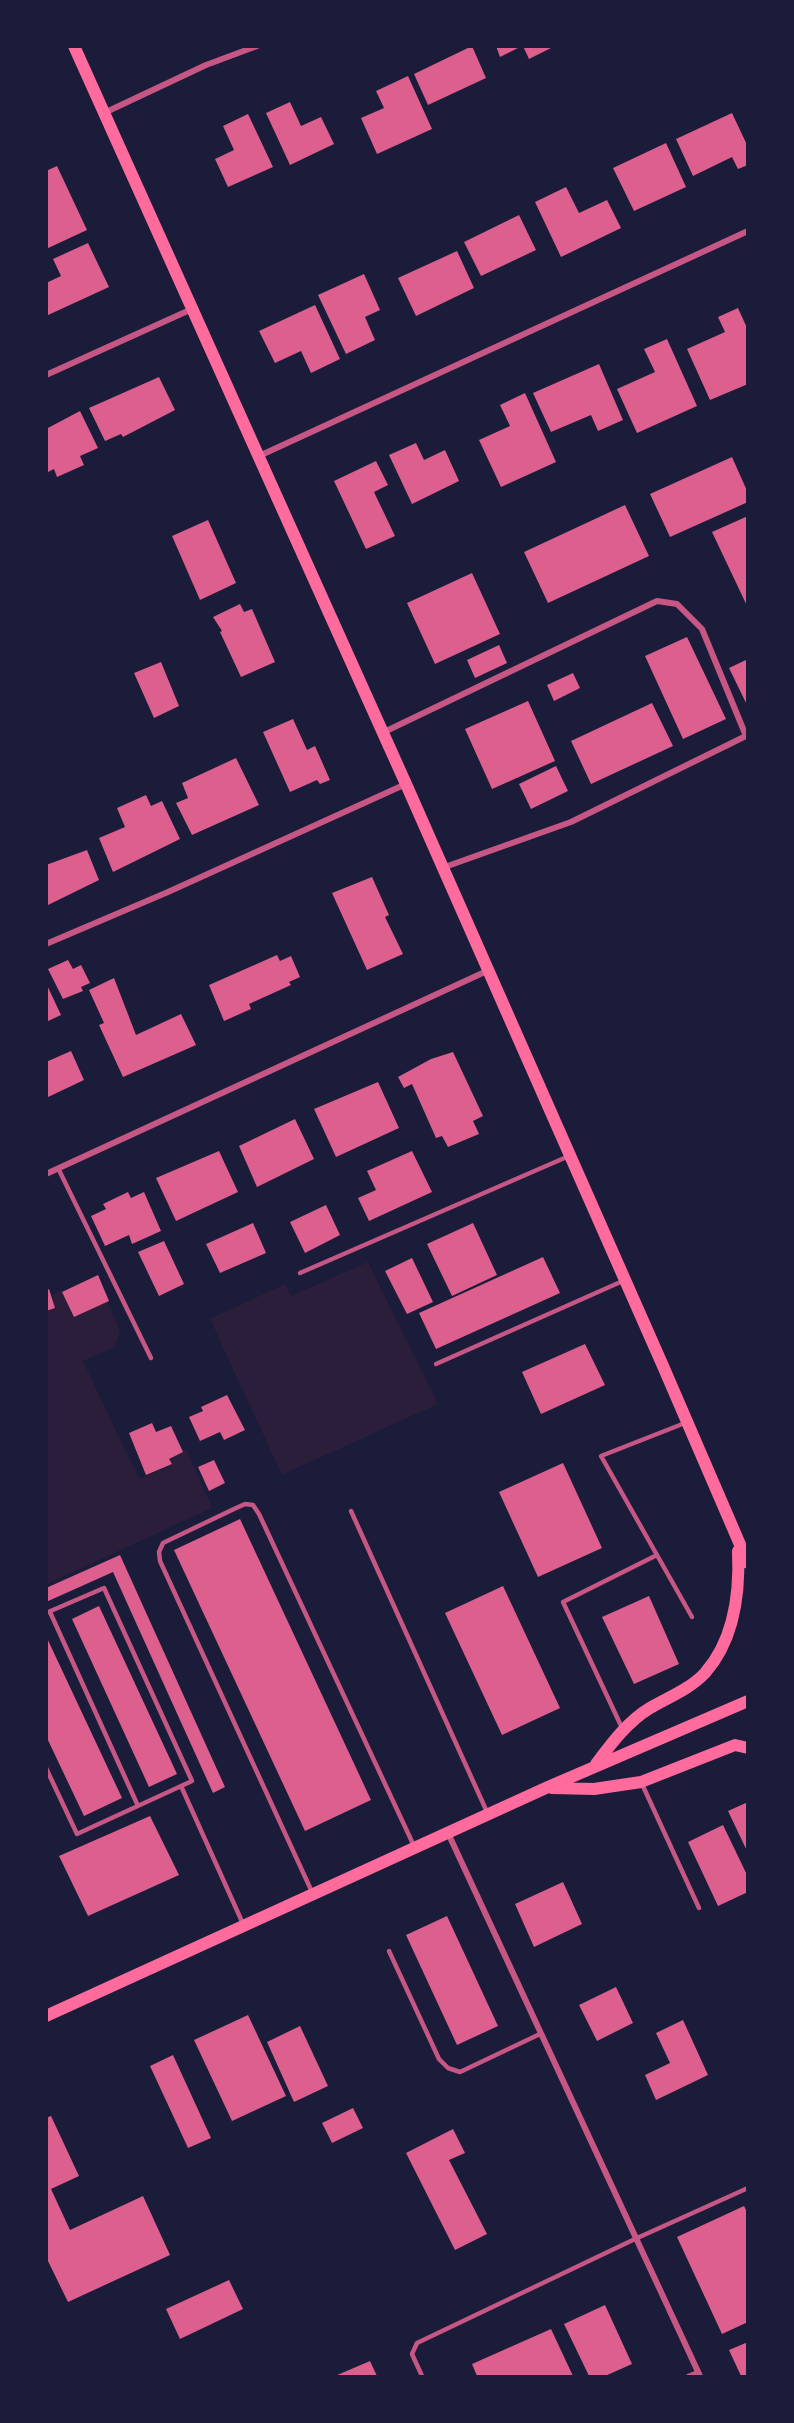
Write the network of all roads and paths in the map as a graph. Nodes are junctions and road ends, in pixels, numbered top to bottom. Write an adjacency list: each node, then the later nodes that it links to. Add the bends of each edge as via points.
1 (74, 46): 3 (main road)
2 (257, 46): 3 (street, via 206,65)
3 (104, 113): 5 (main road)
4 (747, 231): 7 (street)
5 (192, 309): 6 (street); 7 (main road)
6 (46, 375)
7 (259, 456): 8 (main road)
8 (382, 733): 9 (street, via 657,601 677,604 702,629); 10 (main road)
9 (747, 736): 11 (street, via 571,822)
10 (406, 784): 11 (main road); 12 (street)
11 (442, 868): 13 (main road)
12 (46, 944)
13 (487, 971): 14 (main road); 15 (street)
14 (569, 1156): 17 (lane); 18 (main road)
15 (58, 1168): 16 (street); 19 (lane)
16 (46, 1174)
17 (300, 1273)
18 (625, 1280): 20 (lane); 21 (main road)
19 (151, 1358)
20 (436, 1364)
21 (687, 1422): 23 (main road); 24 (lane, via 601,1456)
22 (351, 1511): 37 (lane)
23 (738, 1540): 25 (main road); 29 (main road, via 740,1579 736,1605 717,1654 704,1673 680,1692 649,1708)
24 (657, 1555): 27 (lane); 29 (lane, via 562,1602)
25 (747, 1563)
26 (48, 1613): 34 (lane, via 104,1588 192,1781); 36 (lane)
27 (692, 1617)
28 (747, 1701): 31 (main road)
29 (623, 1731): 31 (main road)
30 (747, 1748): 33 (main road, via 735,1745)
31 (594, 1767): 35 (main road)
32 (46, 1768): 36 (lane, via 76,1834)
33 (641, 1782): 35 (main road, via 594,1789); 41 (lane)
34 (181, 1786): 36 (lane); 42 (lane)
35 (548, 1787): 37 (main road)
36 (138, 1806)
37 (488, 1814): 38 (main road)
38 (448, 1833): 39 (main road); 45 (street)
39 (415, 1848): 40 (main road); 40 (lane, via 259,1514 253,1505 245,1504 163,1543 160,1561)
40 (313, 1894): 42 (main road)
41 (699, 1908)
42 (244, 1926): 44 (main road)
43 (389, 1952): 45 (lane, via 439,2059 448,2068 460,2073)
44 (46, 2016)
45 (540, 2034): 47 (street)
46 (747, 2188): 47 (lane)
47 (634, 2239): 48 (street); 49 (lane, via 417,2343 412,2354)
48 (699, 2374): 50 (lane)
49 (422, 2376)
50 (688, 2376)

